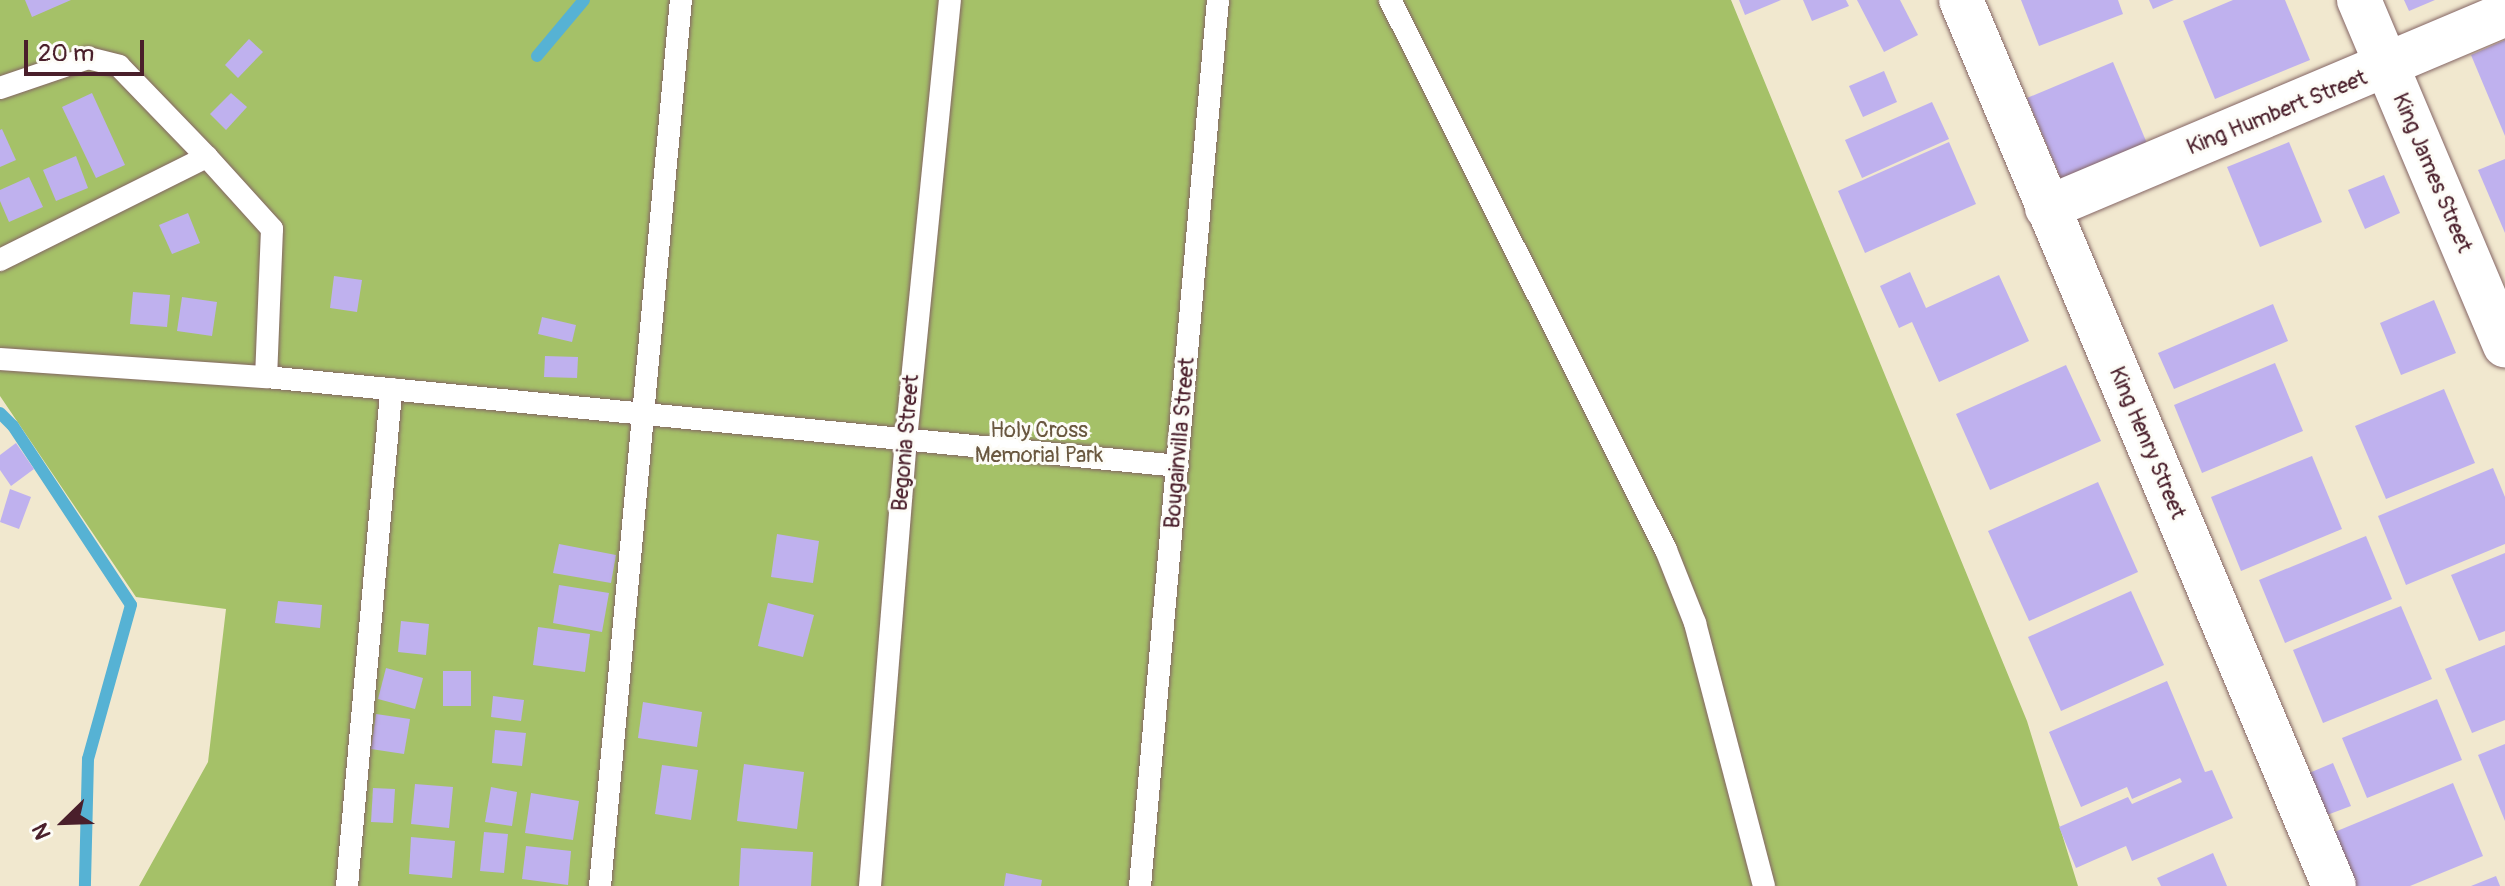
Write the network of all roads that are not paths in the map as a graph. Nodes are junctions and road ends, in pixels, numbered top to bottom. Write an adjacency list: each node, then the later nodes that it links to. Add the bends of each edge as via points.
1 (681, 0): 17 (lane)
2 (950, 0): 18 (lane, Begonia Street)
3 (1218, 0): 19 (lane, Bougainvilla Street)
4 (1390, 0): 24 (lane, via 1666,550 1695,623)
5 (1961, 0): 11 (street, King Henry Street)
6 (2359, 0): 8 (street, King James Street)
7 (2505, 15): 8 (street, King Humbert Street)
8 (2387, 67): 11 (street, King Humbert Street); 13 (street, King James Street)
9 (0, 88): 10 (lane, via 88,58 119,66)
10 (207, 157): 12 (lane); 15 (lane, via 272,229)
11 (2047, 208): 25 (street, King Henry Street)
12 (0, 260)
13 (2505, 345)
14 (0, 359): 15 (lane)
15 (266, 377): 16 (lane)
16 (391, 389): 17 (lane); 20 (lane)
17 (643, 414): 18 (lane); 21 (lane)
18 (906, 440): 19 (lane); 22 (lane, Begonia Street)
19 (1178, 466): 23 (lane, Bougainvilla Street)
20 (347, 886)
21 (600, 886)
22 (870, 886)
23 (1140, 886)
24 (1764, 886)
25 (2334, 886)

